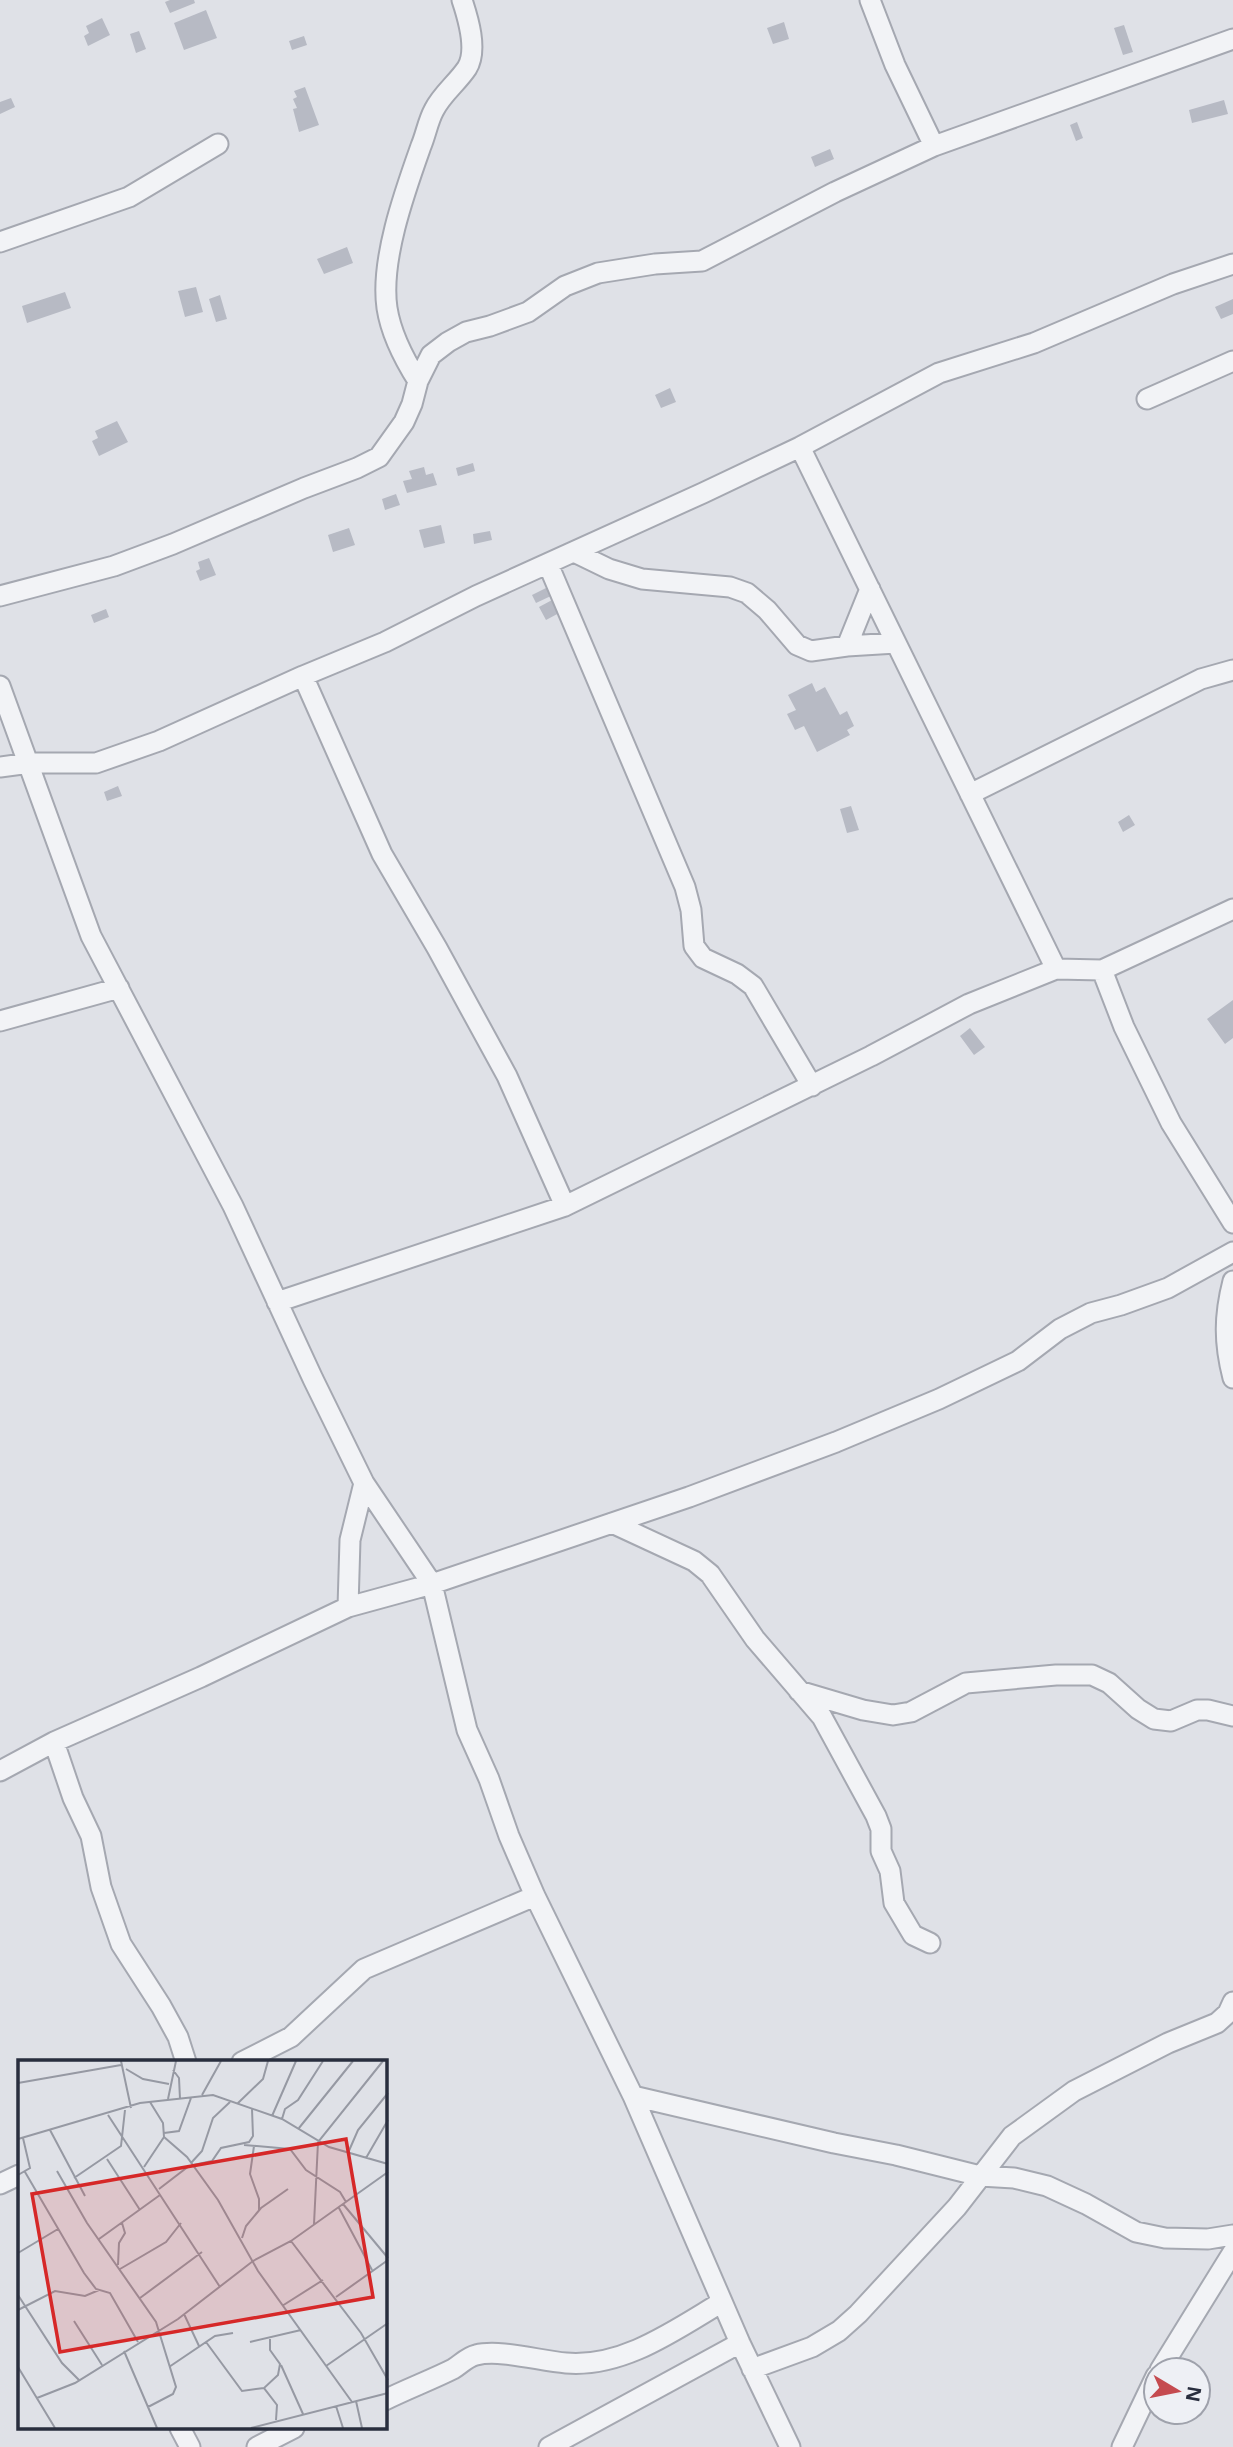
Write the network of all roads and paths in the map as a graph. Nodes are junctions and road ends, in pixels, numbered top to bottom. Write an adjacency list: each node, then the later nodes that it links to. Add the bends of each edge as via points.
1 (462, 0): 9 (street, via 472,55 433,111 400,208 388,262 389,315 402,356)
2 (870, 0): 5 (street)
3 (1233, 39): 5 (street)
4 (218, 144): 6 (street, via 129,197)
5 (934, 146): 9 (street, via 702,261 598,273 565,286 528,312 448,342 431,355)
6 (0, 242)
7 (1233, 264): 11 (street, via 1173,284 1034,343 939,373)
8 (1233, 361): 10 (street)
9 (418, 382): 15 (street, via 404,422 379,457 368,463 114,566)
10 (1147, 399)
11 (800, 447): 12 (street); 14 (street)
12 (574, 552): 13 (street); 17 (street, via 642,579 730,587 747,593 767,610 797,645 811,651)
13 (548, 564): 19 (street); 29 (street, via 677,867 691,910 694,946 703,958 753,986)
14 (870, 589): 16 (street); 17 (street)
15 (0, 596)
16 (896, 643): 17 (street); 23 (street)
17 (847, 646)
18 (1233, 670): 23 (street, via 1201,679)
19 (303, 676): 21 (street, via 159,741 96,763); 30 (street, via 382,853 507,1076)
20 (0, 686): 21 (street)
21 (30, 763): 22 (street); 27 (street, via 91,936)
22 (0, 767)
23 (970, 794): 25 (street)
24 (1233, 909): 26 (street)
25 (1056, 969): 26 (street); 29 (street, via 969,1004)
26 (1102, 970): 31 (street, via 1171,1123)
27 (119, 988): 28 (street); 34 (street, via 233,1206)
28 (0, 1021)
29 (812, 1086): 30 (street)
30 (565, 1206): 34 (street)
31 (1233, 1223)
32 (1233, 1252): 37 (street, via 1168,1288 1091,1312 1018,1361 940,1399)
33 (1233, 1281): 35 (street, via 1226,1348)
34 (277, 1302): 36 (street)
35 (1233, 1378)
36 (364, 1483): 38 (street); 39 (street, via 350,1540)
37 (612, 1523): 38 (street); 40 (street, via 694,1561 710,1574)
38 (432, 1584): 39 (street); 44 (street, via 467,1730)
39 (348, 1607): 42 (street)
40 (798, 1691): 41 (street, via 893,1715 911,1712 966,1683 1092,1675 1154,1718 1171,1721 1197,1710); 45 (street, via 822,1717 876,1816 894,1903 913,1935)
41 (1233, 1716)
42 (54, 1742): 43 (street); 47 (street, via 91,1836 101,1887 121,1944 178,2036)
43 (0, 1771)
44 (535, 1896): 48 (street, via 363,1969 291,2037); 49 (street)
45 (930, 1943)
46 (1233, 2002): 51 (street, via 1217,2023 1074,2091 1012,2136)
47 (185, 2060)
48 (246, 2060)
49 (633, 2096): 51 (street); 55 (street)
50 (18, 2175): 52 (street)
51 (979, 2176): 53 (street, via 1047,2186 1136,2232 1165,2238); 58 (street, via 919,2249 839,2331 812,2347)
52 (0, 2184)
53 (1233, 2235)
54 (1233, 2252): 57 (street)
55 (722, 2302): 56 (street); 59 (street, via 646,2346 617,2357 568,2363 473,2356)
56 (740, 2343): 58 (street); 65 (street)
57 (1169, 2356)
58 (752, 2369): 66 (street)
59 (387, 2399)
60 (1142, 2405): 67 (street)
61 (181, 2430): 63 (street)
62 (290, 2430): 64 (street)
63 (190, 2447)
64 (257, 2447)
65 (549, 2447)
66 (790, 2447)
67 (1122, 2447)

